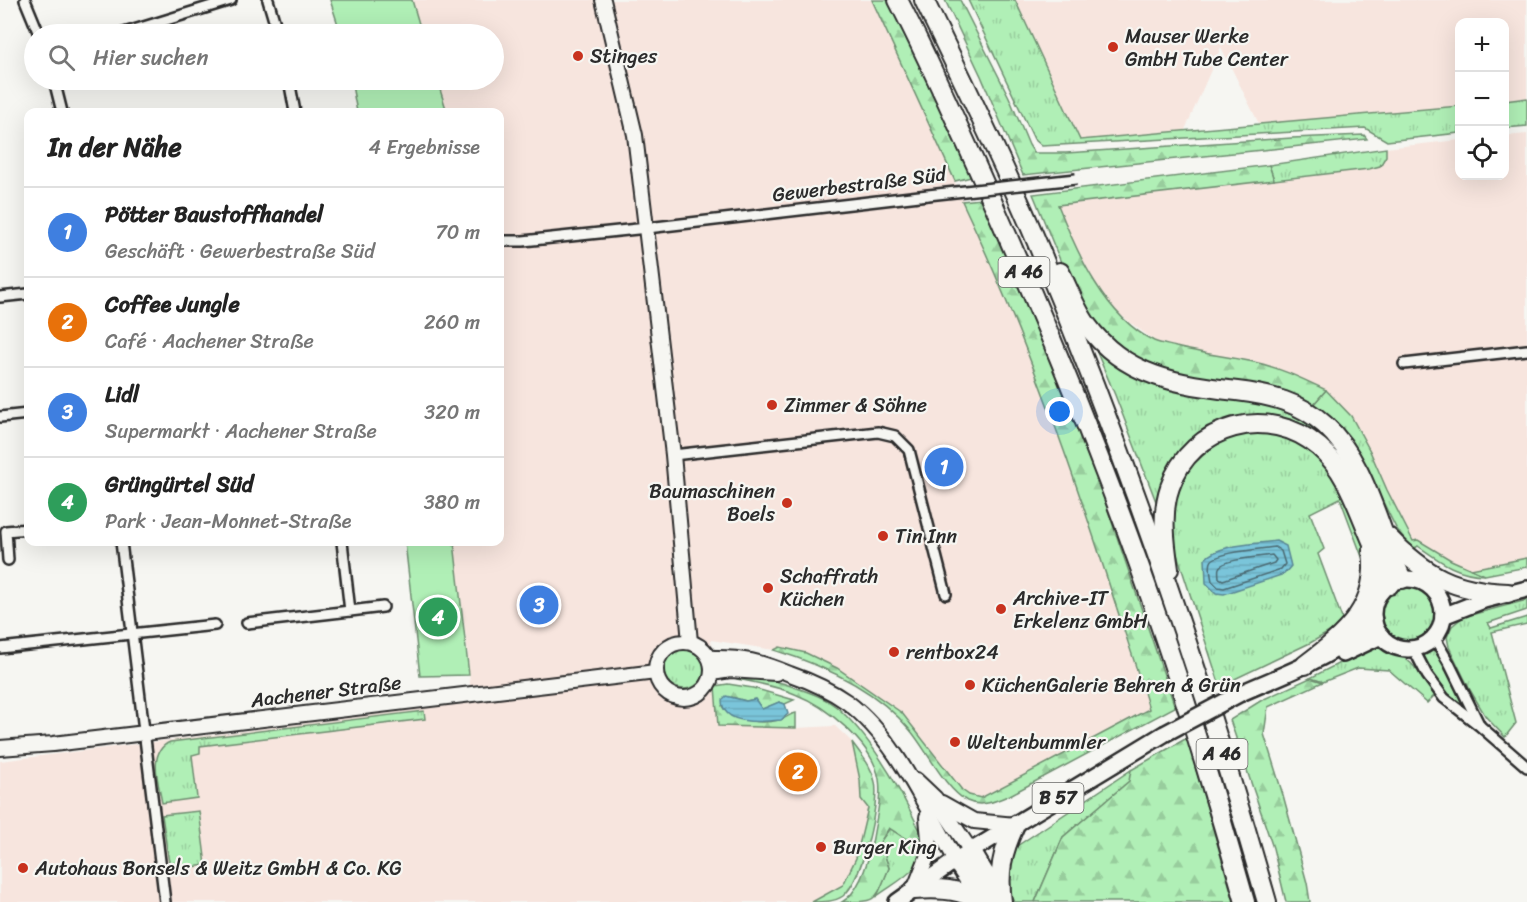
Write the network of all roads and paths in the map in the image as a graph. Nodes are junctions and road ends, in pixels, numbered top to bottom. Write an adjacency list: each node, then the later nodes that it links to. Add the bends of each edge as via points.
1 (25, 0): 7 (street)
2 (231, 0): 8 (street)
3 (268, 0): 9 (street)
4 (603, 0): 15 (main road, via 635,135)
5 (898, 0): 58 (highway, A 46, via 957,120 1077,402 1161,629)
6 (924, 0): 16 (highway, A 46)
7 (35, 24)
8 (153, 24)
9 (275, 24)
10 (56, 90): 12 (street)
11 (291, 90): 13 (street)
12 (61, 108)
13 (294, 108)
14 (1076, 179): 15 (street, Gewerbestraße Süd, bridge)
15 (647, 228): 17 (street, Gewerbestraße Süd); 24 (main road)
16 (1035, 237): 26 (highway, A 46, via 1059,269 1088,327 1123,360 1164,380 1263,394 1297,406 1338,438 1357,470); 34 (highway, A 46, via 1110,427)
17 (504, 241)
18 (24, 294): 19 (street)
19 (0, 297)
20 (1527, 350): 21 (street)
21 (1404, 364)
22 (24, 414): 23 (street)
23 (0, 417)
24 (673, 455): 33 (street, via 878,432 895,436 909,450); 44 (main road)
25 (24, 529): 29 (street, via 6,531)
26 (1376, 533): 30 (highway); 32 (highway, via 1451,584); 34 (highway, via 1331,458 1300,433 1272,424 1241,424 1225,429 1191,452 1169,489 1165,542); 48 (highway, via 1374,569 1359,614 1343,636)
27 (121, 546): 41 (street)
28 (342, 546): 36 (street)
29 (8, 560)
30 (1396, 582): 37 (main road, via 1422,582 1431,587); 38 (main road, via 1380,593)
31 (1527, 589): 32 (main road)
32 (1508, 593): 37 (main road)
33 (946, 594)
34 (1174, 606): 67 (highway, A 46)
35 (383, 607): 36 (street)
36 (350, 611): 39 (street)
37 (1442, 611): 43 (main road, via 1441,626)
38 (1374, 620): 42 (main road); 48 (main road, B 57, via 1349,641)
39 (247, 623)
40 (215, 625): 41 (street)
41 (132, 634): 45 (street); 53 (street)
42 (1382, 636): 46 (main road, via 1395,646); 48 (main road, B 57, via 1335,658)
43 (1434, 637): 46 (main road); 52 (street)
44 (690, 642): 47 (main road); 49 (main road, via 673,643 664,650)
45 (3, 648)
46 (1413, 648): 52 (street, via 1444,698)
47 (710, 658): 50 (main road); 51 (main road, via 757,661)
48 (1305, 664): 57 (main road, B 57, bridge, via 1164,734)
49 (656, 672): 50 (main road, via 664,690 681,698 700,694); 53 (main road, Aachener Straße)
50 (712, 673): 51 (main road)
51 (790, 673): 56 (main road, via 849,704 868,722)
52 (1480, 726): 55 (street)
53 (145, 732): 54 (main road, Aachener Straße); 61 (street)
54 (0, 748)
55 (1527, 767)
56 (930, 802): 57 (main road, via 974,821); 59 (main road); 60 (main road, via 930,850)
57 (1015, 825): 59 (main road, B 57); 64 (highway, via 1001,862)
58 (1230, 852): 65 (highway); 66 (highway, A 46)
59 (963, 856): 60 (main road, B 57); 63 (highway); 64 (highway)
60 (914, 890): 62 (main road, B 57); 63 (highway, via 947,890)
61 (165, 902)
62 (897, 902)
63 (982, 902)
64 (1002, 902)
65 (1240, 902)
66 (1245, 902)
67 (1268, 902)

